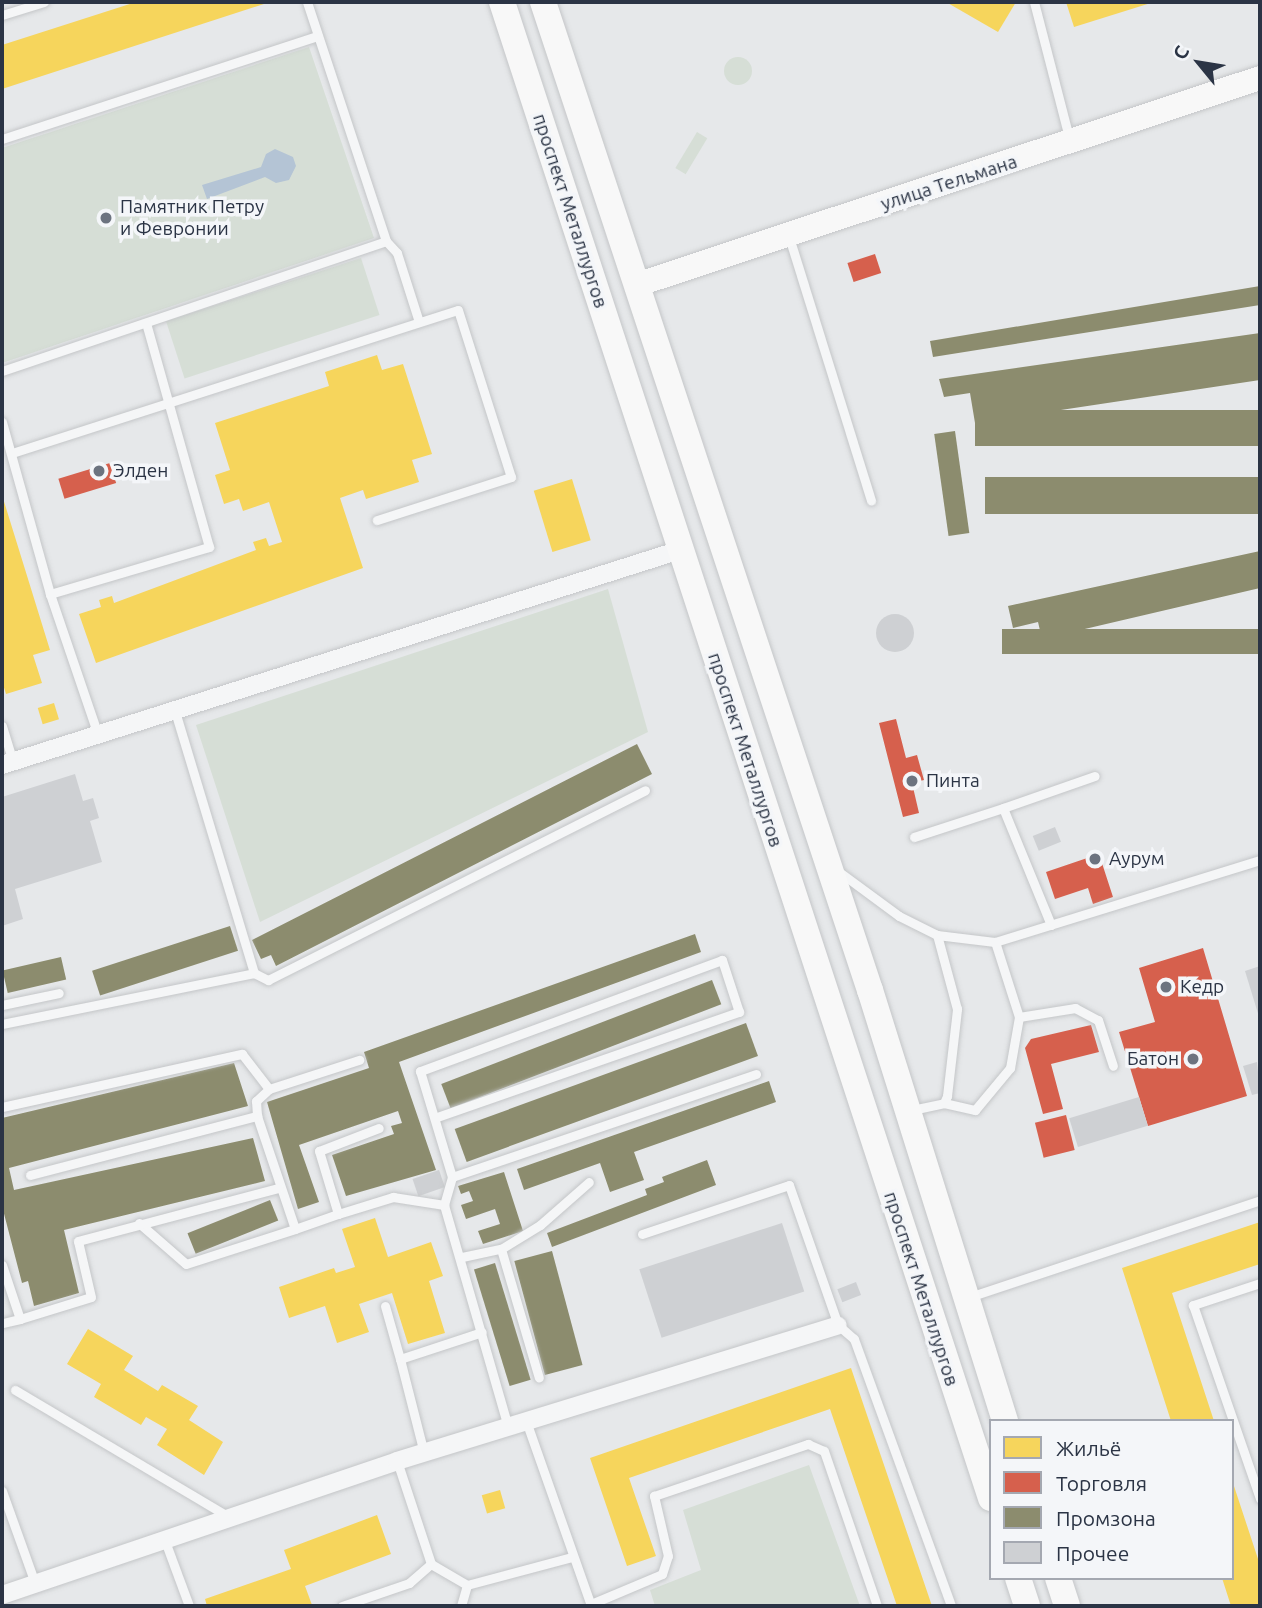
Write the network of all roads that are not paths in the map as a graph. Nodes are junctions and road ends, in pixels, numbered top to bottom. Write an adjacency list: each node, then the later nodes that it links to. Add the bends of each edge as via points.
1 (44, 2): 6 (lane)
2 (307, 2): 7 (lane)
3 (502, 2): 14 (main road, проспект Металлургов)
4 (543, 2): 13 (main road, проспект Металлургов)
5 (1034, 2): 10 (lane)
6 (2, 15)
7 (318, 36): 9 (lane); 12 (lane)
8 (1260, 78): 10 (main road, улица Тельмана)
9 (2, 139)
10 (1070, 143): 11 (main road, улица Тельмана)
11 (789, 235): 13 (main road, улица Тельмана); 21 (lane)
12 (386, 241): 15 (lane); 16 (lane, via 397,253)
13 (636, 285): 14 (main road); 34 (main road, проспект Металлургов)
14 (599, 298): 23 (main road, проспект Металлургов)
15 (146, 323): 17 (lane); 18 (lane)
16 (419, 323): 18 (lane); 22 (lane, via 458,310 511,477)
17 (2, 371)
18 (171, 403): 20 (lane); 24 (lane, via 209,547)
19 (2, 422): 20 (lane)
20 (12, 453): 24 (lane)
21 (871, 500)
22 (377, 520)
23 (680, 550): 25 (street); 83 (main road, проспект Металлургов)
24 (50, 594): 27 (lane)
25 (175, 711): 27 (street); 38 (lane)
26 (2, 726): 28 (lane)
27 (98, 735): 28 (street)
28 (7, 763)
29 (1095, 776): 31 (lane)
30 (645, 790): 38 (lane, via 268,980)
31 (1003, 808): 32 (lane); 35 (lane)
32 (914, 837)
33 (1260, 860): 35 (lane)
34 (828, 864): 36 (lane, via 899,916); 49 (main road, проспект Металлургов)
35 (1051, 925): 37 (lane)
36 (937, 935): 37 (lane); 47 (lane, via 957,1009)
37 (995, 942): 41 (lane)
38 (254, 973): 42 (lane)
39 (59, 993): 40 (lane)
40 (2, 1004)
41 (1019, 1017): 44 (lane, via 1075,1008 1098,1020); 47 (lane, via 1010,1068 975,1110)
42 (2, 1024)
43 (359, 1060): 46 (lane)
44 (1113, 1066)
45 (756, 1074): 54 (lane)
46 (269, 1089): 48 (lane, via 242,1054); 50 (lane, via 256,1101)
47 (944, 1103): 49 (lane)
48 (2, 1107)
49 (907, 1111): 67 (main road, проспект Металлургов)
50 (257, 1116): 53 (lane); 56 (lane)
51 (437, 1117): 51 (lane, via 420,1071 722,960 739,1012); 54 (lane)
52 (379, 1128): 59 (lane, via 319,1151)
53 (30, 1175)
54 (452, 1177): 58 (lane)
55 (589, 1182): 63 (lane, via 540,1225)
56 (279, 1188): 60 (lane); 61 (lane)
57 (1260, 1200): 67 (lane)
58 (444, 1205): 59 (lane, via 393,1197); 64 (lane)
59 (338, 1214): 61 (lane)
60 (139, 1223): 61 (lane, via 186,1264); 69 (lane, via 78,1241 90,1297)
61 (295, 1229)
62 (642, 1234): 71 (lane, via 789,1185)
63 (501, 1249): 64 (lane); 74 (lane)
64 (462, 1257): 72 (lane)
65 (2, 1265): 69 (lane)
66 (1260, 1283): 77 (lane, via 1193,1305)
67 (964, 1298): 76 (main road, проспект Металлургов)
68 (385, 1306): 73 (lane)
69 (20, 1319): 70 (lane)
70 (2, 1324)
71 (838, 1325): 78 (street); 100 (lane, via 854,1339)
72 (482, 1332): 73 (lane); 80 (lane)
73 (400, 1359): 81 (lane)
74 (539, 1378)
75 (15, 1390): 86 (lane)
76 (1004, 1419)
77 (1232, 1419)
78 (526, 1422): 80 (street); 88 (lane)
79 (1234, 1424): 85 (lane)
80 (508, 1427): 81 (street)
81 (424, 1453): 82 (street)
82 (397, 1461): 86 (street); 89 (lane)
83 (989, 1492)
84 (3, 1496): 92 (lane)
85 (1260, 1499)
86 (231, 1518): 87 (street)
87 (165, 1541): 92 (street); 96 (lane)
88 (572, 1557): 93 (lane); 95 (lane)
89 (431, 1564): 93 (lane); 97 (lane, via 409,1583)
90 (1019, 1580): 101 (main road)
91 (1059, 1580): 102 (main road)
92 (34, 1583): 94 (street)
93 (467, 1585): 98 (lane)
94 (2, 1595)
95 (591, 1605): 99 (lane, via 662,1574 668,1556 654,1496 808,1444 824,1451)
96 (189, 1606)
97 (342, 1606)
98 (461, 1606)
99 (877, 1606)
100 (951, 1606)
101 (1027, 1606)
102 (1067, 1606)

